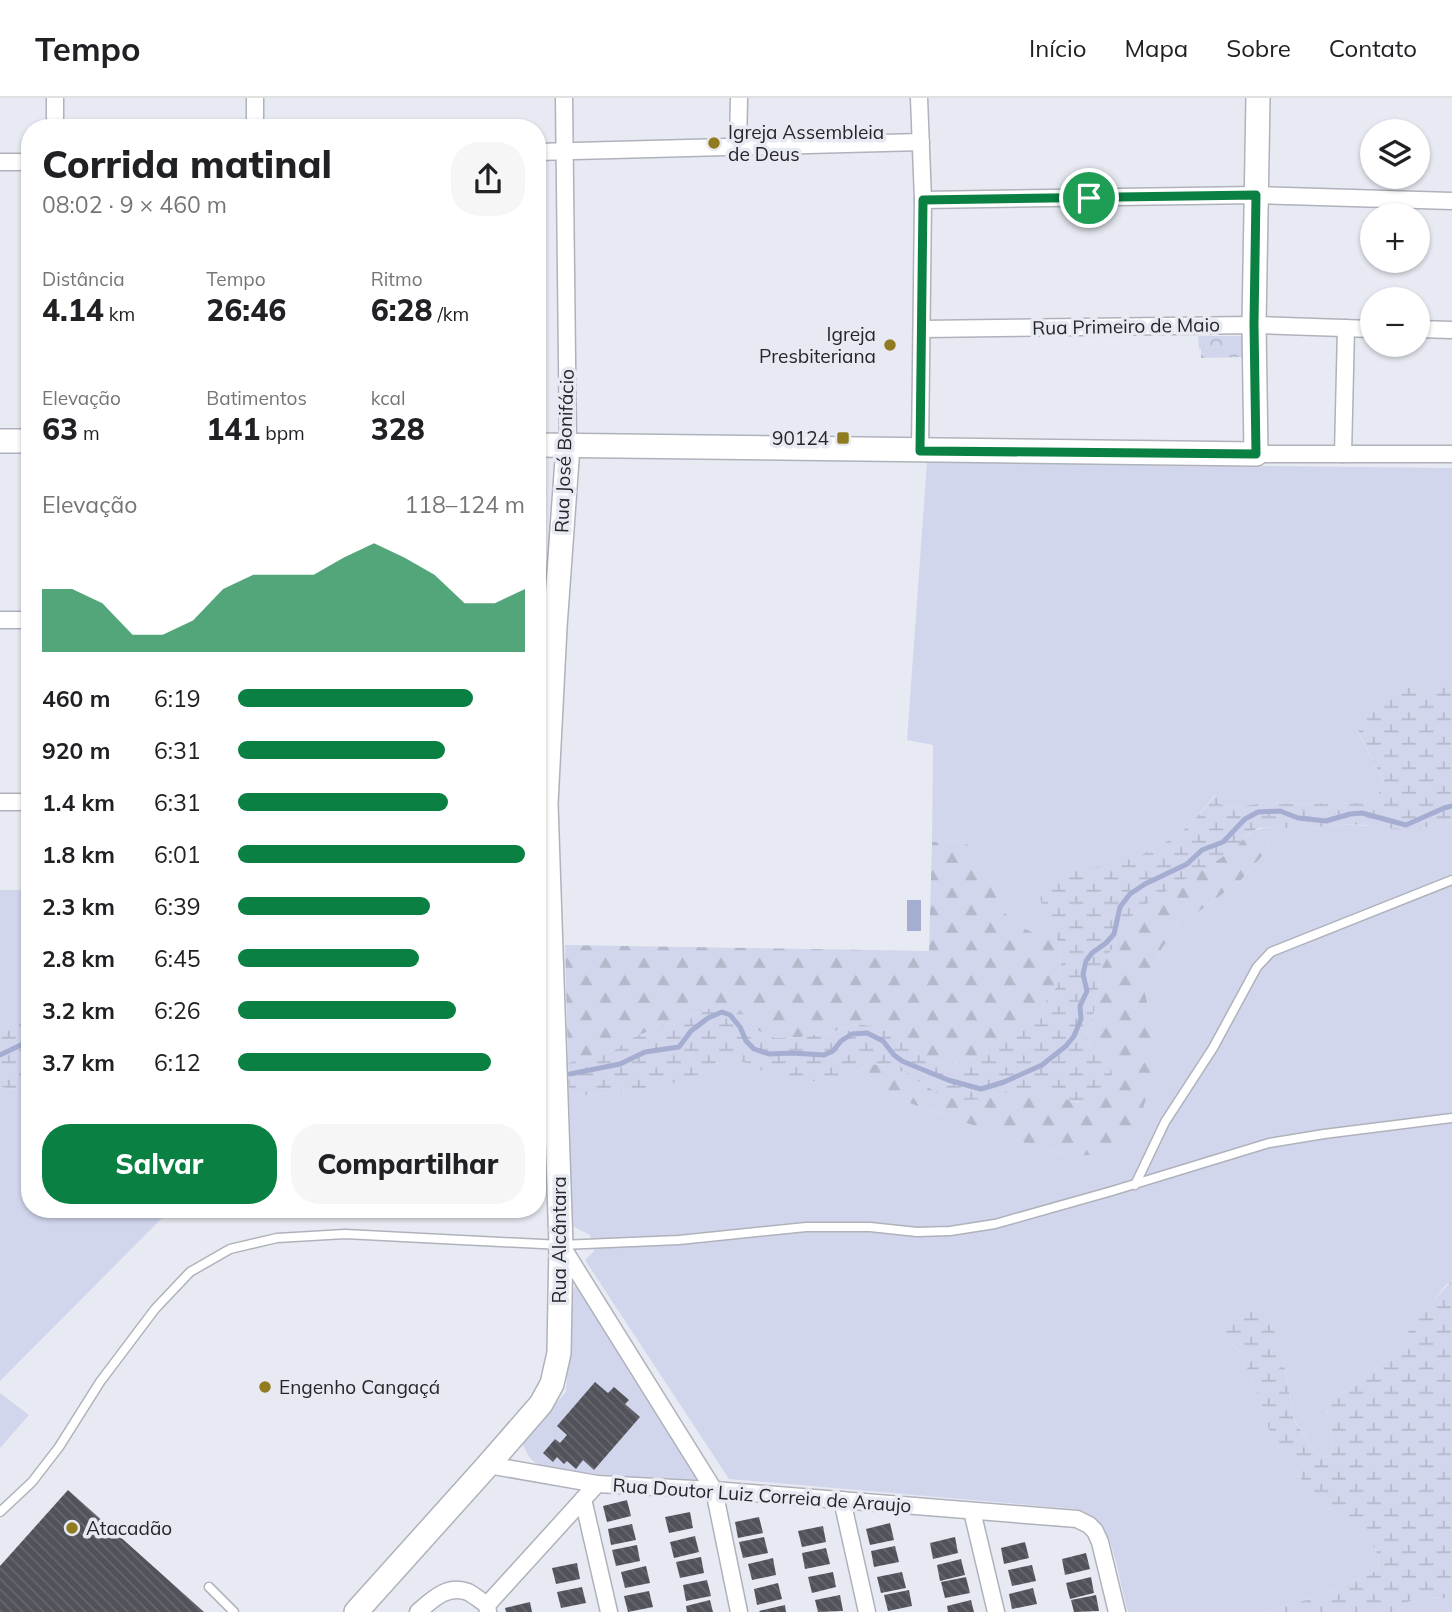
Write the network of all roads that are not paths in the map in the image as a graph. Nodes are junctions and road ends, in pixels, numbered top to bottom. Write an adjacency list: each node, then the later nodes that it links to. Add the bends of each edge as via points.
1 (55, 98): 7 (street)
2 (256, 98): 8 (street)
3 (565, 98): 11 (street, Rua José Bonifácio)
4 (739, 98): 10 (street)
5 (919, 98): 9 (street)
6 (1258, 98): 15 (street)
7 (55, 119)
8 (255, 119)
9 (921, 142): 10 (street); 16 (street)
10 (738, 145): 11 (street)
11 (564, 151): 12 (street); 27 (street, Rua José Bonifácio)
12 (546, 152)
13 (0, 162): 14 (street)
14 (21, 162)
15 (1256, 195): 16 (street); 17 (street); 18 (street)
16 (923, 200): 20 (street)
17 (1452, 201)
18 (1254, 324): 19 (street, Rua Primeiro de Maio); 20 (street, Rua Primeiro de Maio); 29 (street)
19 (1346, 328): 21 (street, Rua Primeiro de Maio); 30 (street)
20 (922, 329): 28 (street)
21 (1360, 329)
22 (1430, 330): 23 (street)
23 (1452, 330)
24 (0, 441): 25 (street)
25 (21, 441)
26 (546, 446): 27 (street)
27 (568, 446): 28 (street); 34 (street, Rua José Bonifácio)
28 (920, 451): 29 (street)
29 (1256, 454): 30 (street)
30 (1343, 454): 31 (street)
31 (1452, 454)
32 (0, 620): 33 (street)
33 (21, 620)
34 (546, 627)
35 (0, 802): 36 (street)
36 (21, 802)
37 (1452, 880): 40 (lane, via 1271,952 1257,967 1213,1048 1165,1122)
38 (546, 897): 41 (street, Rua Alcântara)
39 (1452, 1118): 40 (lane, via 1269,1143)
40 (1135, 1185): 41 (lane, via 995,1224 950,1231 806,1227 680,1240)
41 (561, 1245): 42 (street, Rua Alcântara, via 559,1353 552,1384 541,1404); 44 (street); 48 (lane, via 345,1234 276,1238 230,1249 191,1272 155,1309 59,1447 32,1482)
42 (488, 1465): 43 (street); 52 (street, Rua Alcântara)
43 (597, 1483): 44 (street, Rua Doutor Luiz Correia de Araujo); 45 (street, Rua Doutor Luiz Correia de Araujo)
44 (714, 1490): 46 (street, Rua Doutor Luiz Correia de Araujo); 55 (street)
45 (583, 1499): 50 (street, Rua Doutor Luiz Correia de Araujo); 54 (street)
46 (842, 1500): 47 (street, Rua Doutor Luiz Correia de Araujo); 56 (street)
47 (972, 1511): 57 (street); 58 (street, Rua Doutor Luiz Correia de Araujo, via 1077,1519 1089,1525 1100,1542)
48 (0, 1512)
49 (209, 1587): 51 (lane)
50 (487, 1609): 53 (street, via 468,1592 453,1590 437,1595)
51 (234, 1612)
52 (356, 1612)
53 (418, 1612)
54 (609, 1612)
55 (739, 1612)
56 (867, 1612)
57 (996, 1612)
58 (1117, 1612)

